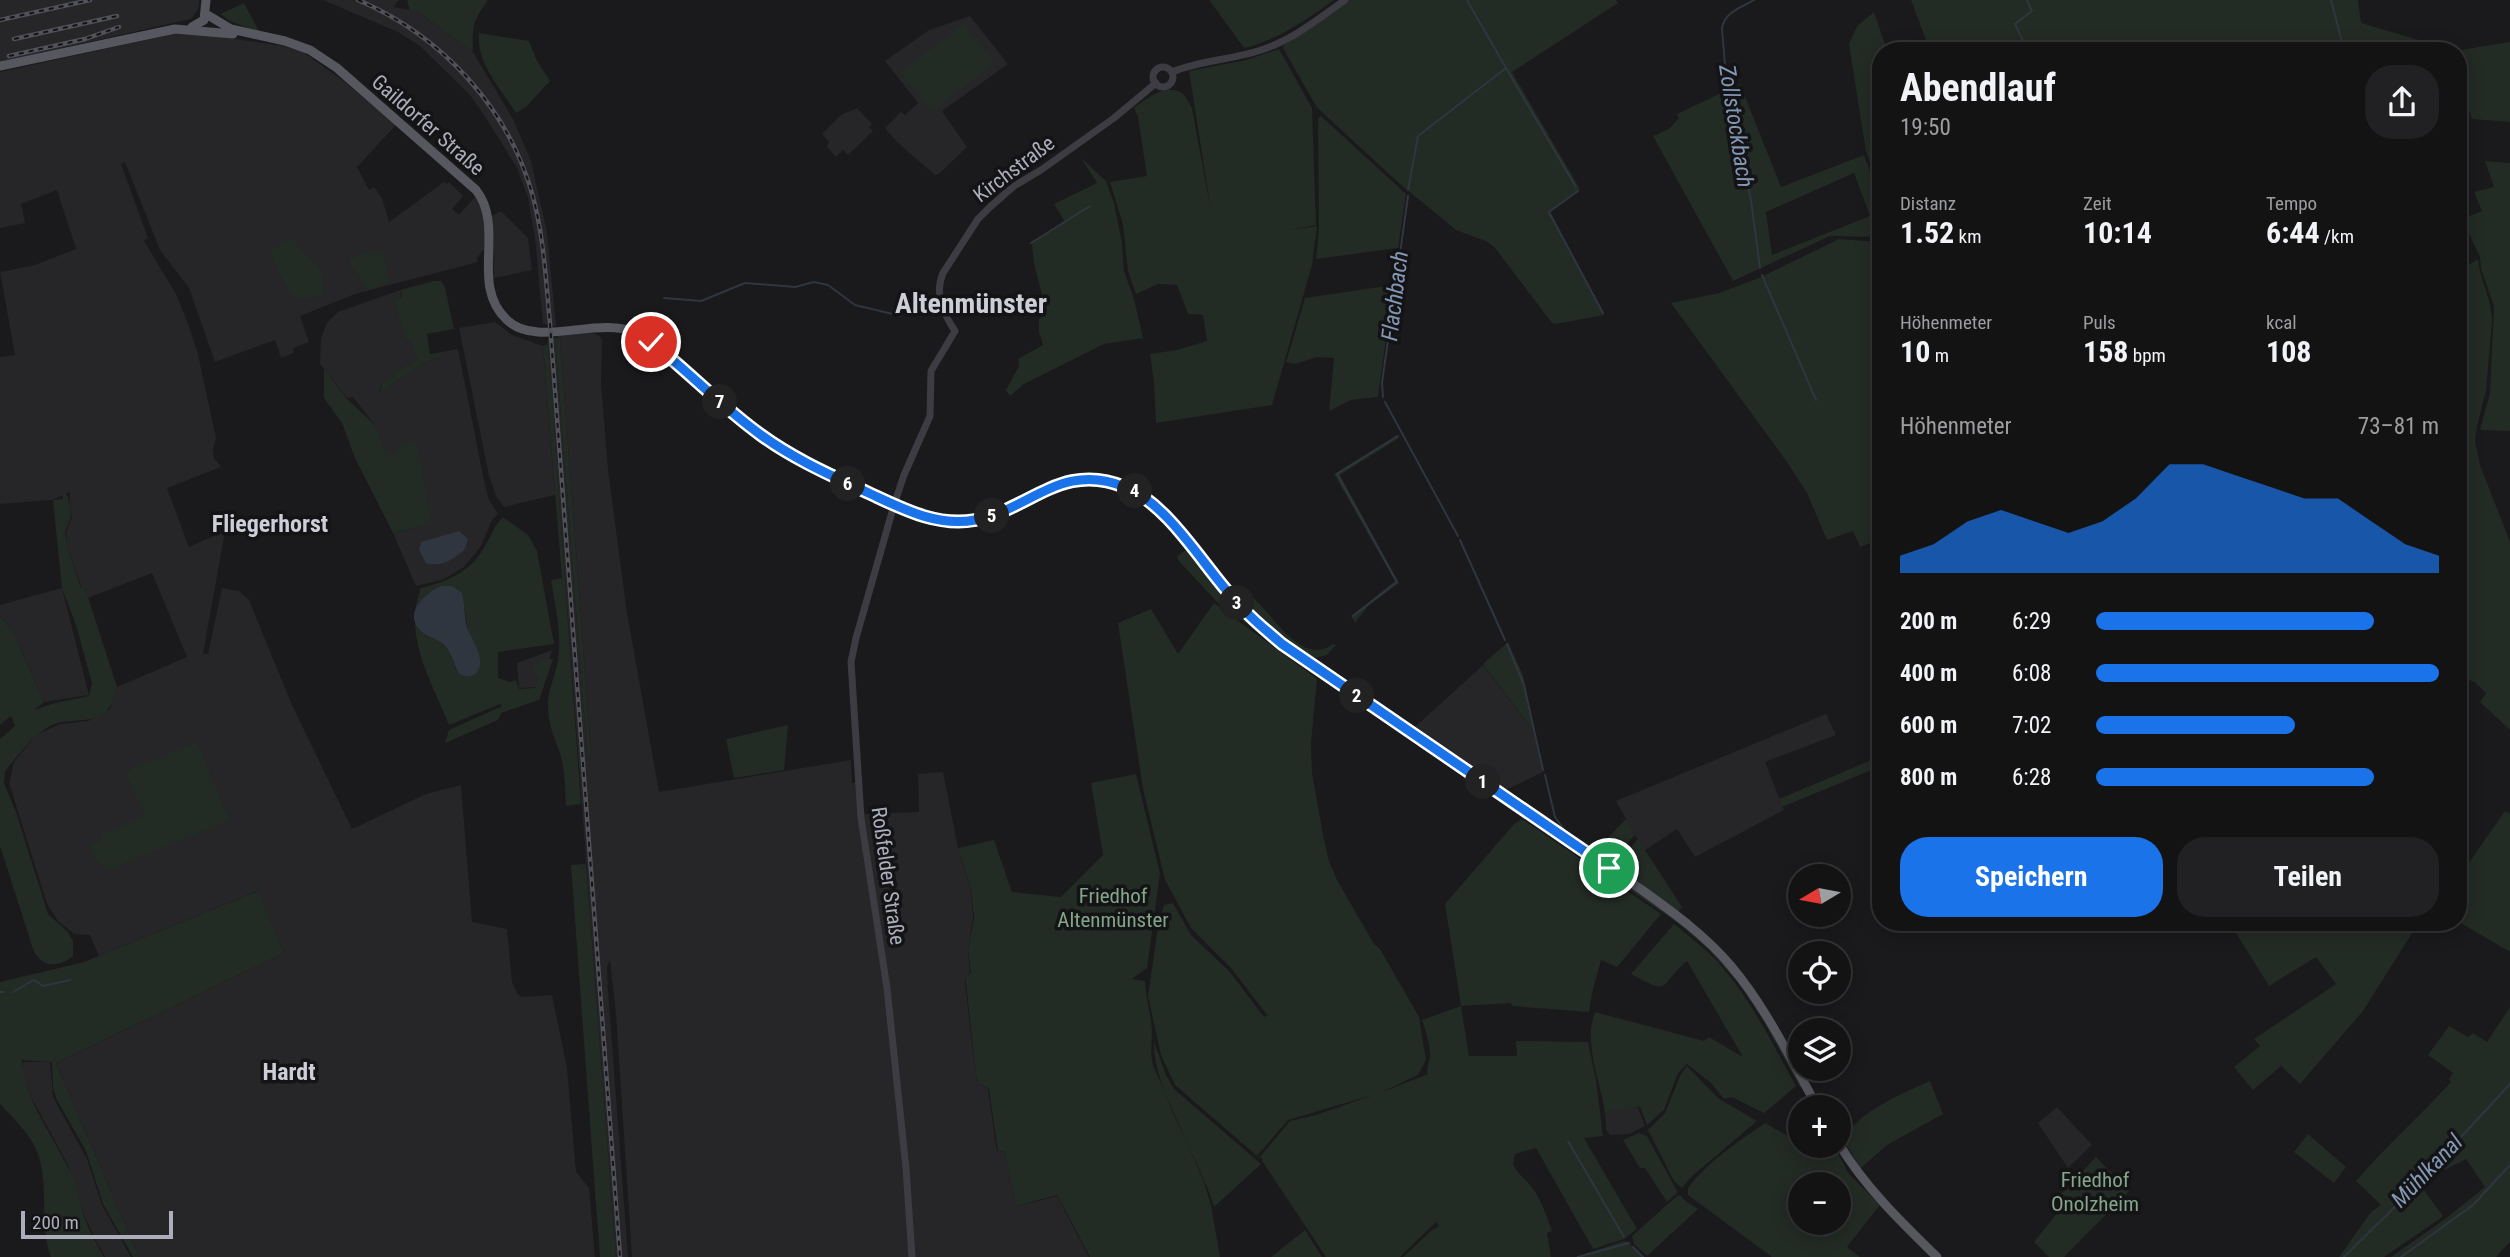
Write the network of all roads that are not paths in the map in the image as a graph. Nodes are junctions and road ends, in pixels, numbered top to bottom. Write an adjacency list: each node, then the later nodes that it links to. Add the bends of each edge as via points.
1 (206, 0): 3 (main road)
2 (1345, 0): 9 (street, Kirchstraße, via 1270,47)
3 (206, 14): 4 (main road); 5 (main road, via 200,24); 6 (main road, via 209,23); 7 (main road, Gaildorfer Straße, via 230,29)
4 (175, 29): 5 (main road, Gaildorfer Straße); 8 (main road)
5 (187, 29): 6 (main road, Gaildorfer Straße)
6 (226, 32): 7 (main road, Gaildorfer Straße)
7 (277, 39): 11 (main road, Gaildorfer Straße, via 310,50 337,68 476,190 488,218 491,293 508,321 533,331 609,327 633,332 778,447)
8 (0, 66)
9 (1172, 72): 10 (street, Kirchstraße, via 1170,84); 10 (street, Kirchstraße, via 1158,68 1153,76)
10 (1156, 83): 11 (street, Kirchstraße, via 989,207 943,273 939,296 955,331 931,371 930,416)
11 (894, 505): 12 (main road, Gaildorfer Straße, via 950,522 996,514 1058,484 1083,480 1116,483 1140,494 1252,618 1282,644 1683,920 1729,964 1758,1003); 14 (street, Roßfelder Straße, via 856,638 851,675 861,818 887,988)
12 (1811, 1095)
13 (1849, 1158): 15 (main road, via 1881,1200)
14 (912, 1257)
15 (1937, 1257)

